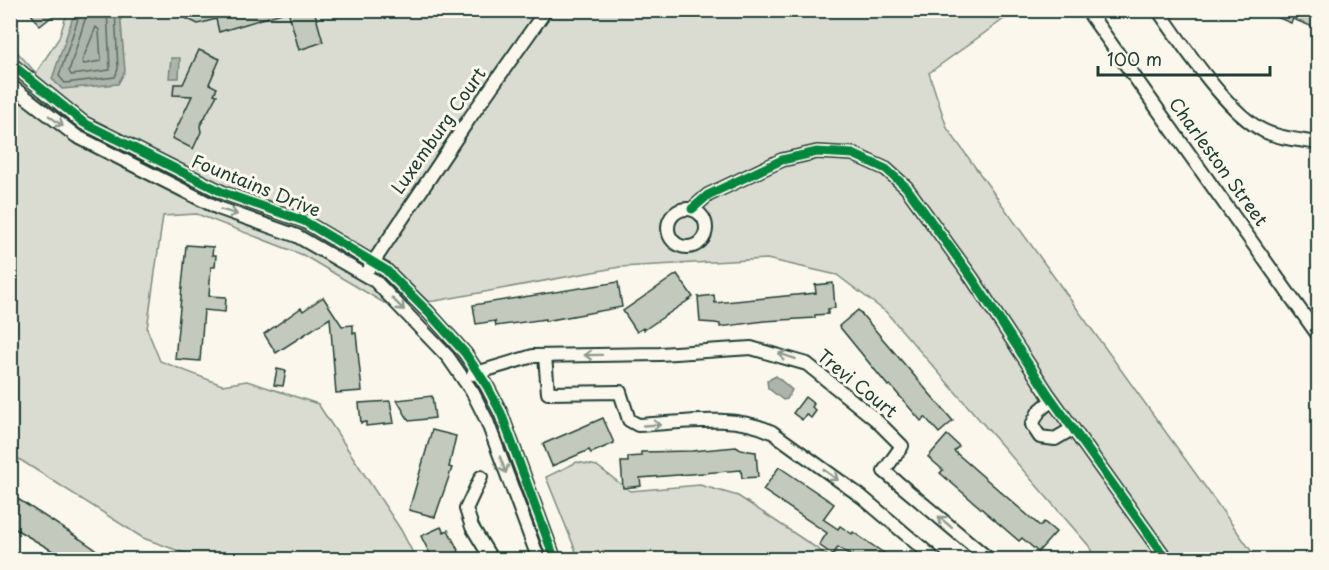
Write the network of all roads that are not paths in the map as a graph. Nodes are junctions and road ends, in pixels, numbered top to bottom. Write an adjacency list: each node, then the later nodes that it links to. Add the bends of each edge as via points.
1 (546, 10): 10 (street, Luxemburg Court)
2 (1087, 10): 12 (street, Charleston Street)
3 (1158, 10): 6 (street, via 1236,110 1253,125 1267,133)
4 (10, 63): 7 (street, Fountains Drive, via 84,123)
5 (10, 85): 8 (street, Fountains Drive, one-way to 8, via 76,136)
6 (1318, 143)
7 (189, 177): 8 (street, Fountains Drive); 10 (street, Fountains Drive, via 224,194 304,221)
8 (183, 192): 11 (street, Fountains Drive, one-way to 11, via 297,236)
9 (692, 209): 16 (street, via 708,195 782,160 818,152 852,154 886,169 906,187 972,278)
10 (374, 261): 11 (street, Luxemburg Court); 14 (street, Fountains Drive, via 429,313)
11 (365, 274): 15 (street, Fountains Drive, one-way to 15, via 418,324)
12 (1318, 335)
13 (545, 356): 14 (street, Trevi Court); 24 (street, one-way to 24, via 548,393 620,392 629,420 638,425 731,421 772,432 862,497); 25 (street, Trevi Court, one-way to 13, via 884,471 902,446 807,364 752,348)
14 (477, 371): 15 (street, Trevi Court); 21 (street, Fountains Drive, via 501,413)
15 (464, 380): 20 (street, Fountains Drive, one-way to 20, via 487,421)
16 (1052, 400): 17 (street); 17 (street, via 1039,411 1032,425 1040,437 1055,439)
17 (1072, 429): 26 (street)
18 (481, 477): 19 (street, via 466,508 472,527)
19 (492, 560)
20 (539, 560)
21 (555, 560)
22 (702, 560): 23 (street)
23 (711, 560)
24 (936, 560)
25 (990, 560)
26 (1167, 560)

